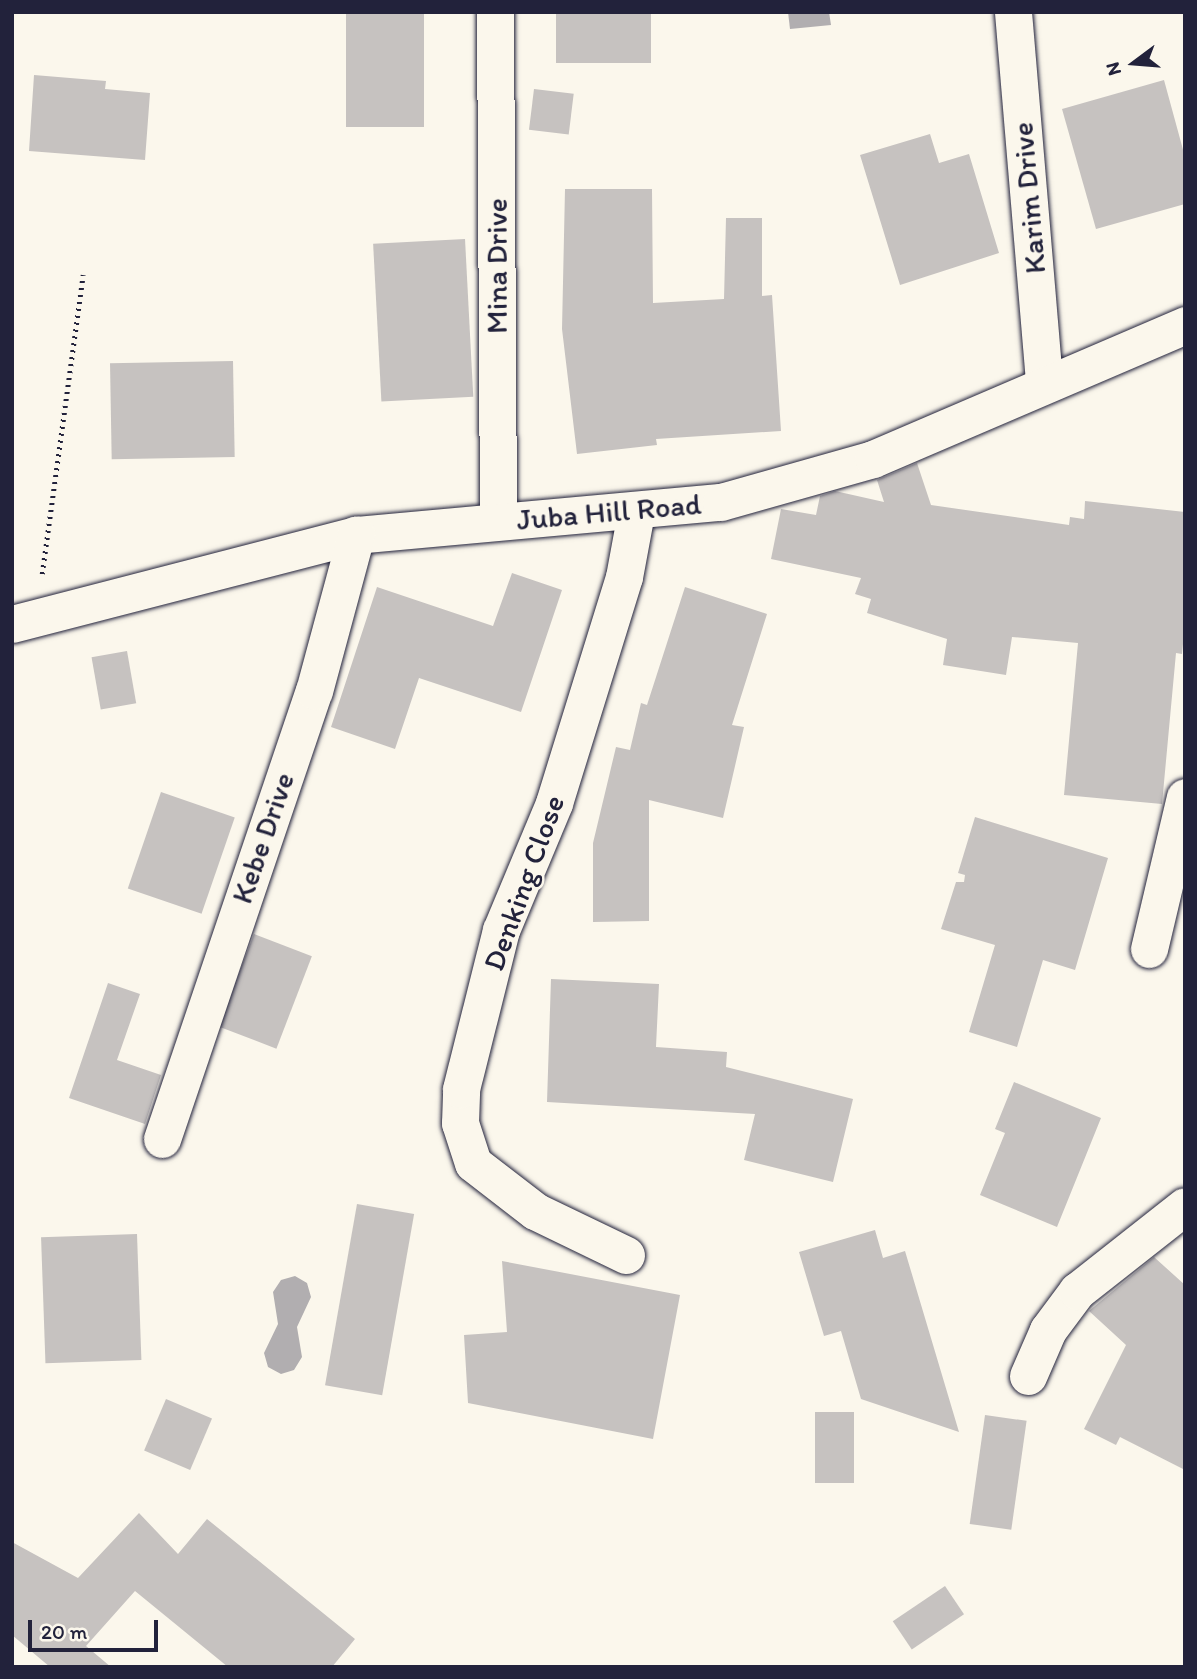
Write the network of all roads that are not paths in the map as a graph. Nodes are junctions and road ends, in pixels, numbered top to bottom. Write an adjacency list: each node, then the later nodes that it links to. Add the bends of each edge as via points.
1 (495, 12): 6 (street, Mina Drive)
2 (1013, 12): 4 (street, Karim Drive)
3 (1185, 325): 4 (street, Juba Hill Road)
4 (1044, 383): 5 (street, Juba Hill Road, via 873,459 721,502)
5 (636, 513): 6 (street, Juba Hill Road); 13 (street, Denking Close, via 624,577 554,803 501,930 461,1089 460,1123 473,1163 535,1211)
6 (498, 521): 7 (street, Juba Hill Road)
7 (356, 535): 8 (street, Juba Hill Road); 11 (street, Kebe Drive, via 314,691)
8 (24, 622)
9 (1185, 797): 10 (street)
10 (1149, 949)
11 (162, 1139)
12 (1185, 1206): 14 (street, via 1077,1291 1048,1330)
13 (626, 1255)
14 (1028, 1376)

